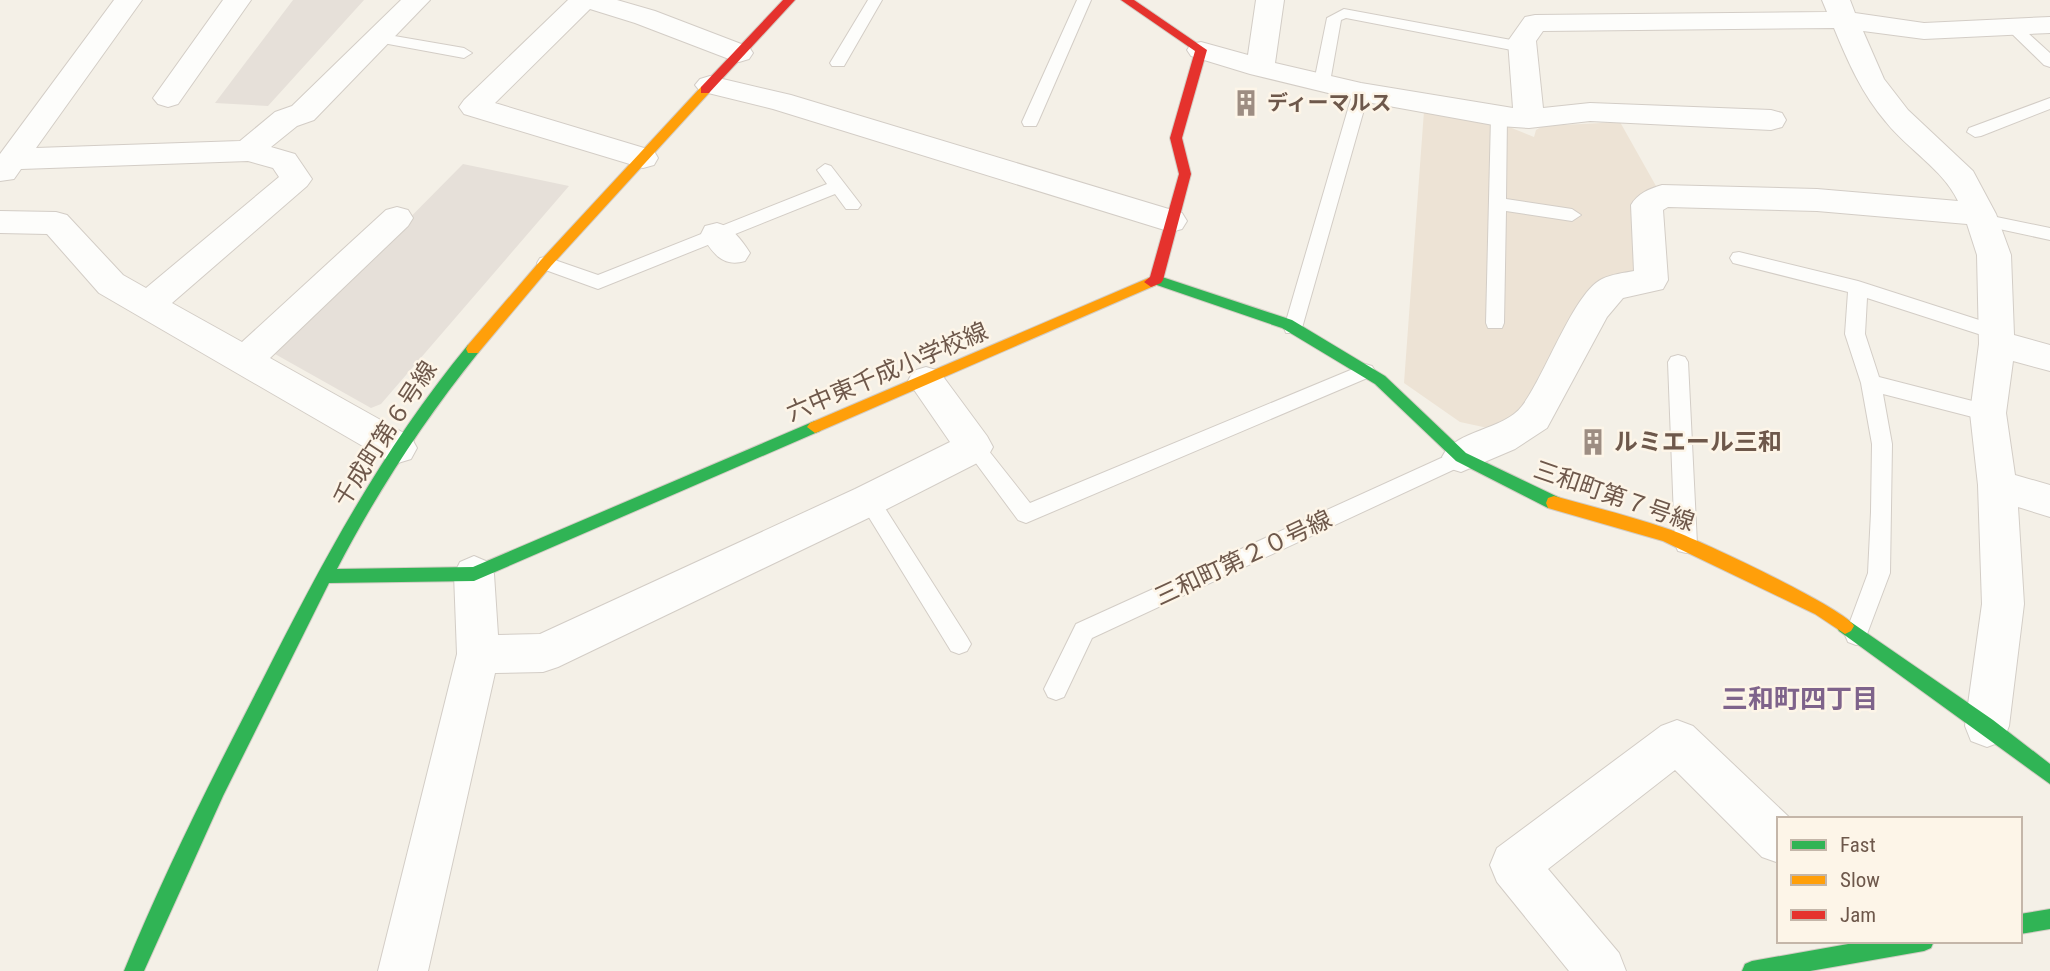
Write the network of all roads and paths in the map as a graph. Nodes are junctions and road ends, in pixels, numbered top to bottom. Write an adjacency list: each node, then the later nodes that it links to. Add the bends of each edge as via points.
1 (128, 0): 33 (street)
2 (237, 0): 24 (street)
3 (415, 0): 13 (street)
4 (586, 0): 17 (street); 32 (street, via 474,107)
5 (789, 0): 17 (street, 千成町第６号線)
6 (875, 0): 19 (lane)
7 (1084, 0): 29 (lane)
8 (1124, 0): 15 (street)
9 (1270, 0): 20 (street)
10 (1840, 10): 12 (street, via 1924,31); 14 (street, via 1535,23); 39 (street, via 1870,80 1897,117 1962,178)
11 (2050, 25): 12 (street)
12 (2013, 27): 18 (lane)
13 (377, 38): 16 (lane); 31 (street, via 303,113 286,119)
14 (1522, 47): 21 (lane, via 1344,13 1334,18); 27 (street)
15 (1200, 50): 20 (street); 41 (street, via 1176,138 1185,174)
16 (464, 53)
17 (739, 53): 22 (street, 千成町第６号線)
18 (2050, 62)
19 (838, 63)
20 (1261, 68): 21 (street)
21 (1322, 82): 23 (street)
22 (710, 85): 32 (street, 千成町第６号線); 41 (street, via 781,102)
23 (1361, 92): 26 (street); 50 (lane)
24 (169, 98)
25 (2050, 103): 30 (lane)
26 (1499, 117): 27 (street); 36 (lane)
27 (1529, 119): 28 (street, via 1590,113)
28 (1771, 120)
29 (1030, 122)
30 (1975, 132)
31 (248, 151): 33 (street); 48 (street, via 284,161 296,179)
32 (643, 158): 45 (street, 千成町第６号線)
33 (7, 167)
34 (825, 170): 35 (lane)
35 (837, 187): 37 (lane); 45 (lane, via 725,244 598,282)
36 (1498, 204): 38 (lane); 49 (lane)
37 (852, 205)
38 (1572, 215)
39 (1981, 217): 43 (lane); 51 (street, via 1994,255); 61 (street, via 1817,200 1662,196 1647,205 1651,280 1612,288 1594,309 1534,418)
40 (397, 218): 53 (street)
41 (1171, 221): 46 (street)
42 (0, 222): 48 (street, via 56,223 111,284)
43 (2050, 234)
44 (1740, 258): 47 (lane)
45 (546, 263): 60 (street, 千成町第６号線, via 438,389)
46 (1156, 279): 50 (street, 三和町第７号線); 56 (street, 六中東千成小学校線)
47 (1858, 288): 51 (lane); 57 (lane, via 1855,334)
48 (148, 305): 53 (street)
49 (1495, 323)
50 (1293, 328): 55 (street, 三和町第７号線)
51 (1997, 339): 52 (street); 58 (street)
52 (2050, 358)
53 (245, 360): 60 (street)
54 (1678, 362): 65 (lane)
55 (1366, 371): 59 (lane, via 1026,514); 61 (street, 三和町第７号線)
56 (926, 380): 59 (street); 66 (street, 六中東千成小学校線)
57 (1871, 383): 58 (lane); 68 (lane, via 1882,444 1879,573)
58 (1988, 413): 62 (street)
59 (974, 447): 63 (street)
60 (398, 448): 67 (street, 千成町第６号線)
61 (1461, 457): 65 (street, 三和町第７号線, via 1546,501); 71 (lane, 三和町第２０号線, via 1084,631)
62 (1997, 485): 64 (street); 72 (street, via 2003,604)
63 (869, 500): 69 (lane); 70 (street, via 543,653)
64 (2050, 501)
65 (1686, 544): 68 (street, 三和町第７号線, via 1821,610)
66 (474, 574): 67 (street, 六中東千成小学校線); 70 (street)
67 (323, 576): 79 (street, 千成町第６号線, via 177,869)
68 (1856, 635): 72 (street, 三和町第７号線)
69 (959, 644)
70 (478, 654): 80 (street)
71 (1056, 689)
72 (1987, 726): 73 (street, 三和町第７号線)
73 (2050, 775)
74 (1777, 838): 81 (street, via 1677,741 1514,865)
75 (2050, 919): 76 (street)
76 (2022, 924)
77 (1902, 943): 78 (street)
78 (1836, 949): 82 (street)
79 (134, 971)
80 (403, 971)
81 (1601, 971)
82 (1752, 971)

